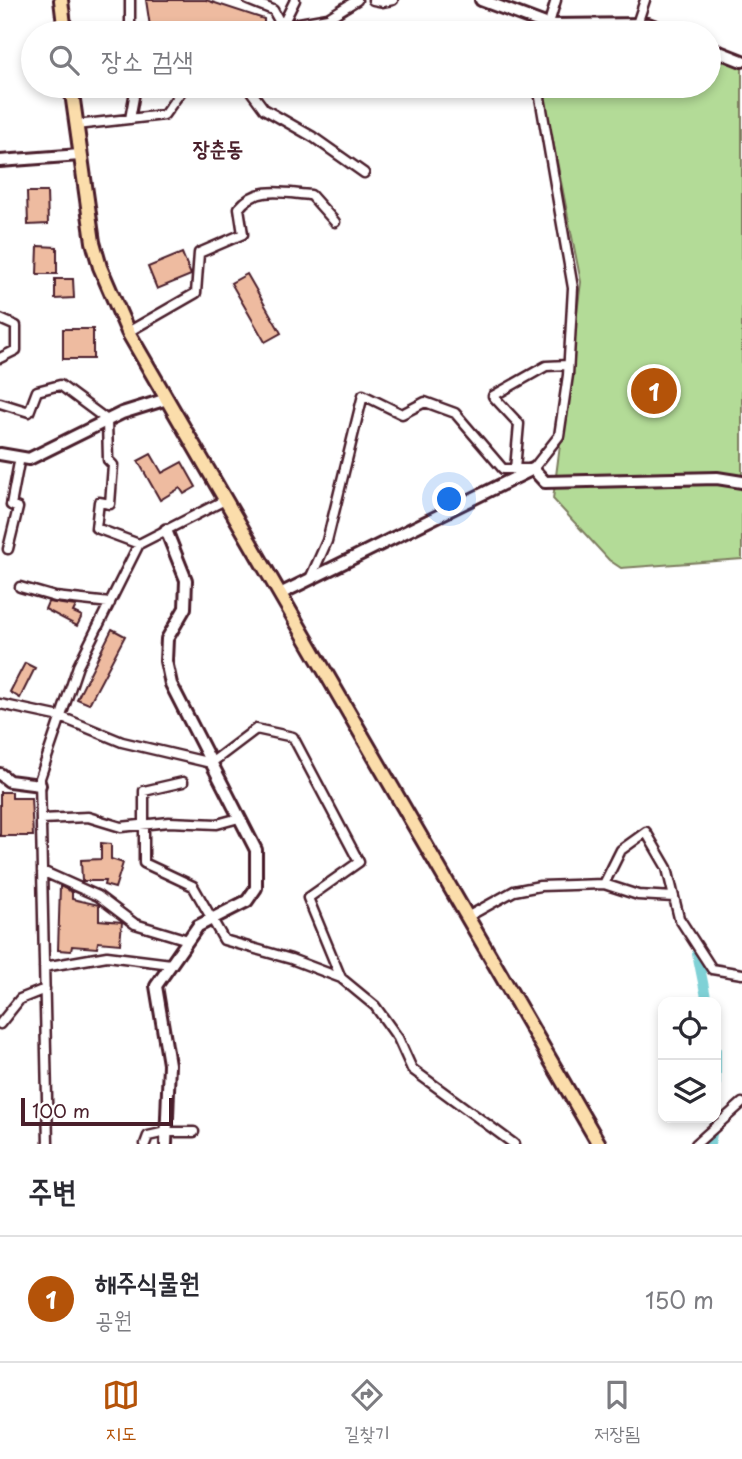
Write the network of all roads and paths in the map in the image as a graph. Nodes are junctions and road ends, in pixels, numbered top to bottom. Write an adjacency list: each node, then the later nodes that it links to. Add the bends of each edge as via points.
1 (61, 0): 11 (main road)
2 (130, 0): 12 (street)
3 (248, 0): 13 (street, via 273,10)
4 (295, 0): 14 (street)
5 (357, 0): 15 (street)
6 (373, 0): 7 (street)
7 (393, 0)
8 (481, 0): 16 (street)
9 (556, 0): 17 (street)
10 (645, 0): 18 (street)
11 (64, 21)
12 (130, 21)
13 (277, 21)
14 (284, 21)
15 (315, 21)
16 (529, 21)
17 (549, 21)
18 (639, 21)
19 (721, 53): 20 (street)
20 (742, 61)
21 (73, 98): 27 (main road)
22 (134, 98): 26 (street)
23 (177, 98): 26 (street, via 164,116)
24 (256, 98): 30 (street, via 264,109)
25 (540, 98): 35 (street, via 573,288)
26 (130, 119): 27 (street)
27 (76, 125): 28 (main road)
28 (80, 155): 29 (street); 33 (main road, via 93,242)
29 (0, 161)
30 (364, 173)
31 (335, 222): 33 (street, via 311,195 269,191 248,196 239,208 243,234 199,253 196,293)
32 (0, 319): 34 (street, via 16,326 16,350)
33 (128, 332): 36 (main road)
34 (0, 358)
35 (568, 365): 41 (street, via 546,366 493,396 519,424); 42 (street, via 559,436)
36 (167, 399): 38 (street); 44 (main road)
37 (0, 403): 38 (street, via 29,412 37,391 60,385)
38 (107, 420): 40 (street, via 29,459); 46 (street, via 108,460 113,465 110,504 99,502 96,528)
39 (0, 454): 40 (street)
40 (20, 457): 47 (street, via 11,505 18,508)
41 (515, 469): 42 (street); 48 (street, via 503,469 455,413 425,402 402,414 363,395 327,541)
42 (533, 469): 43 (street, via 545,482 717,478); 48 (street)
43 (742, 482)
44 (225, 500): 45 (street); 50 (main road)
45 (166, 530): 46 (street); 54 (street, via 186,580 185,608 167,639 166,661 171,684)
46 (139, 544): 51 (street)
47 (8, 549)
48 (310, 579): 50 (street)
49 (20, 587): 51 (street, via 55,597)
50 (280, 594): 64 (main road)
51 (110, 603): 53 (street, via 78,666)
52 (0, 704): 53 (street)
53 (61, 717): 54 (street, via 122,741); 57 (street)
54 (211, 763): 58 (street); 70 (street, via 256,729 293,737 359,862 308,898)
55 (0, 774): 57 (street, via 9,781)
56 (183, 782): 60 (street, via 144,791)
57 (40, 785): 59 (street)
58 (239, 818): 60 (street, via 217,824); 65 (street, via 256,850 256,888 247,901)
59 (41, 819): 60 (street, via 88,817 121,827); 61 (street)
60 (142, 825): 65 (street, via 144,863 193,886)
61 (42, 871): 66 (street, via 98,895 135,924); 68 (street)
62 (604, 884): 63 (street, via 638,895); 63 (street, via 621,850 646,832 667,868); 64 (street, via 514,891)
63 (674, 897): 69 (street, via 679,918 712,969)
64 (467, 917): 79 (main road)
65 (212, 919): 66 (street, via 198,926); 70 (street, via 224,940)
66 (188, 940): 67 (street)
67 (171, 964): 68 (street, via 107,956); 75 (street, via 156,986 169,1065)
68 (44, 967): 71 (street)
69 (742, 974)
70 (341, 978): 78 (street, via 375,1006 398,1038 412,1069)
71 (44, 989): 72 (street, via 20,999); 76 (street)
72 (0, 1024)
73 (742, 1103): 80 (street)
74 (194, 1132): 75 (street)
75 (166, 1138): 77 (street, via 148,1136)
76 (48, 1144)
77 (145, 1144)
78 (514, 1144)
79 (599, 1144)
80 (696, 1144)

